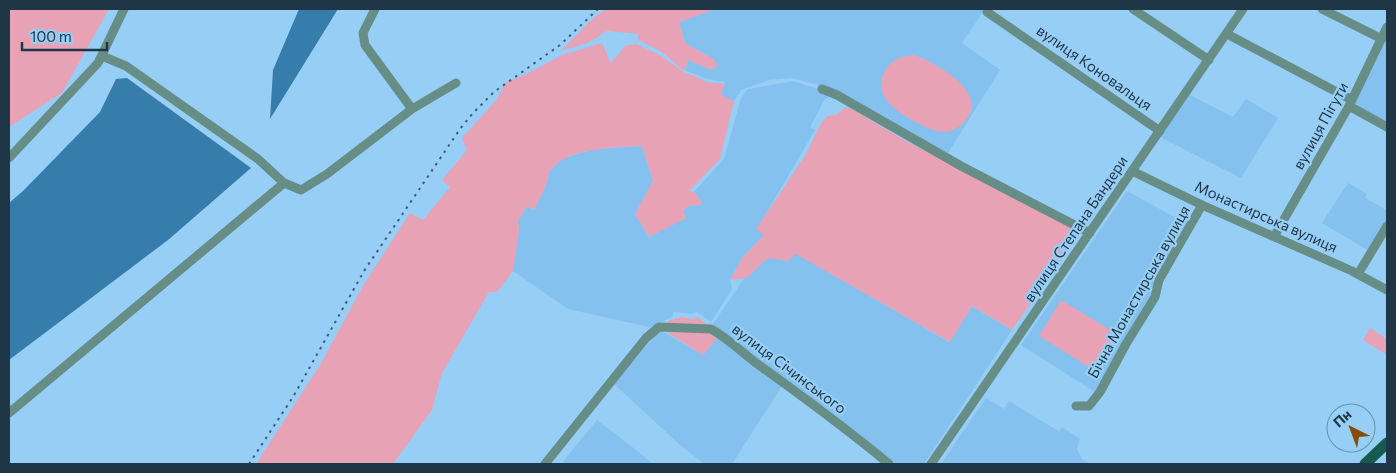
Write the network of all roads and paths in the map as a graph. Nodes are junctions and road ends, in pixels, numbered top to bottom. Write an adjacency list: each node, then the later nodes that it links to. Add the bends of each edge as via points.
1 (124, 9): 10 (street)
2 (375, 9): 15 (street, via 363,34 364,44)
3 (1133, 9): 11 (street)
4 (1243, 9): 8 (street, вулиця Степана Бандери)
5 (1322, 9): 9 (street)
6 (988, 12): 17 (street, вулиця Коновальця)
7 (1387, 27): 9 (street, вулиця Пігути)
8 (1227, 34): 11 (street, вулиця Степана Бандери); 14 (street)
9 (1382, 39): 14 (street, вулиця Пігути)
10 (102, 56): 18 (street); 20 (street, via 126,66 258,159)
11 (1209, 60): 17 (street, вулиця Степана Бандери)
12 (456, 83): 15 (street)
13 (822, 89): 23 (street, via 837,94 961,166)
14 (1351, 103): 16 (street); 24 (street, вулиця Пігути)
15 (412, 109): 20 (street, via 301,190)
16 (1387, 127)
17 (1160, 131): 19 (street, вулиця Степана Бандери)
18 (9, 158)
19 (1132, 171): 21 (street, Монастирська вулиця); 23 (street, вулиця Степана Бандери)
20 (284, 183): 28 (street)
21 (1202, 205): 24 (street, Монастирська вулиця); 27 (street, Бічна Монастирська вулиця, via 1159,280 1155,298 1100,392 1089,406)
22 (1387, 226): 25 (street)
23 (1090, 233): 32 (street, вулиця Степана Бандери)
24 (1275, 235): 25 (street, Монастирська вулиця)
25 (1358, 274): 26 (street, Монастирська вулиця)
26 (1387, 290)
27 (1076, 406)
28 (9, 413)
29 (1387, 443): 33 (main road)
30 (545, 464): 31 (street, вулиця Січинського, via 646,338 659,327 711,329 846,428)
31 (889, 464)
32 (931, 464)
33 (1365, 464)

